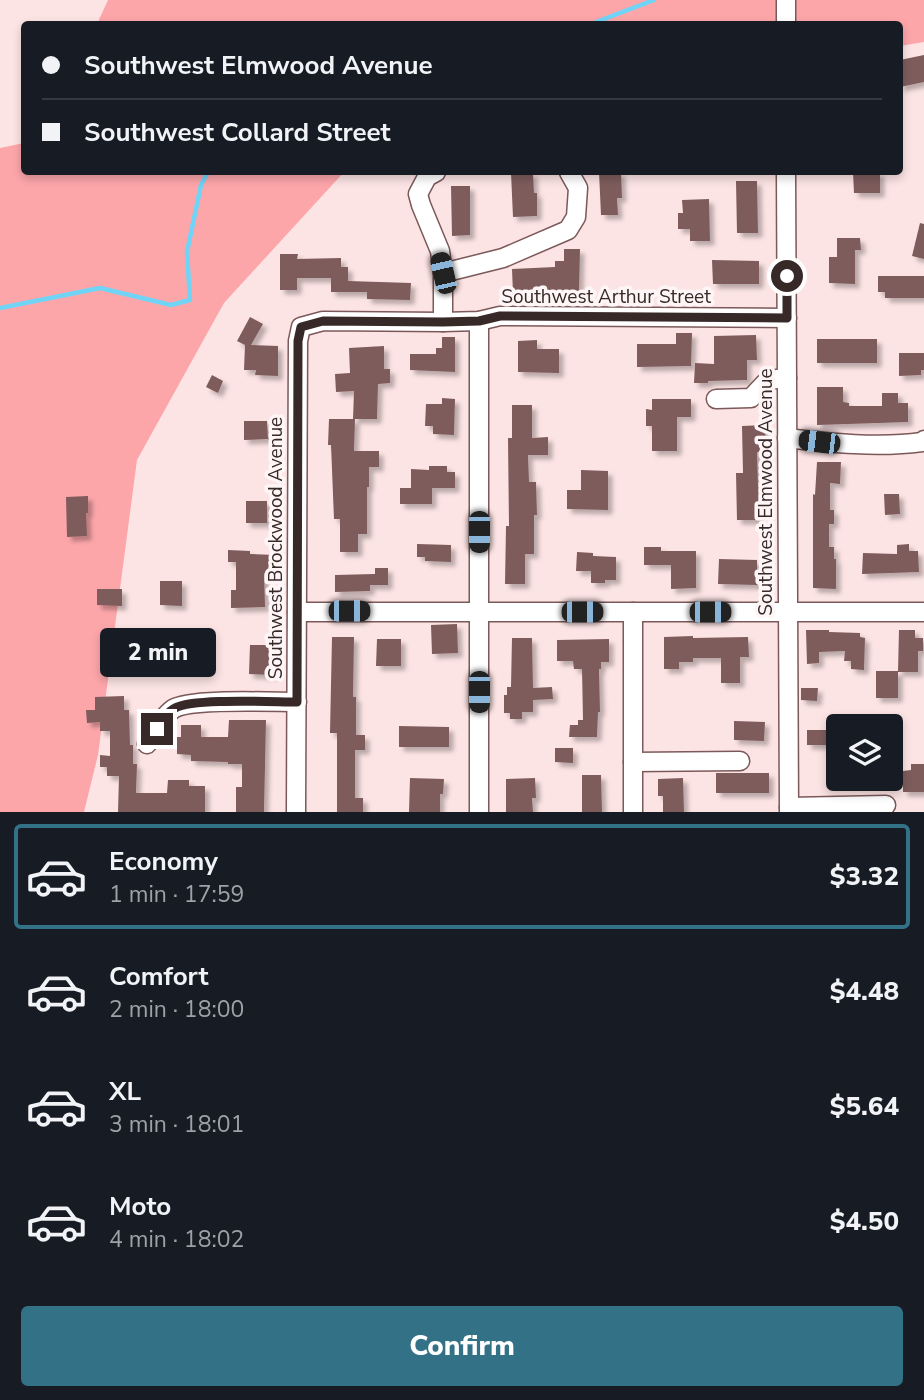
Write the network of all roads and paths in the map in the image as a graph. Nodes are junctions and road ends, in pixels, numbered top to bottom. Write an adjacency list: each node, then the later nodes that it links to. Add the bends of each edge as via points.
1 (786, 0): 2 (street)
2 (786, 21)
3 (431, 175): 6 (street, via 418,194 440,251)
4 (571, 175): 6 (street, via 578,188 576,217 568,230 503,258)
5 (786, 175): 7 (street, Southwest Elmwood Avenue)
6 (443, 273): 9 (street)
7 (787, 318): 8 (street, Southwest Arthur Street, via 500,316); 11 (street, Southwest Elmwood Avenue)
8 (479, 321): 9 (street, Southwest Arthur Street); 16 (street)
9 (443, 322): 10 (street, Southwest Arthur Street, via 323,321)
10 (301, 327): 15 (street, Southwest Brockwood Avenue)
11 (787, 378): 12 (street, via 768,380 751,398); 13 (street, Southwest Elmwood Avenue)
12 (716, 398)
13 (787, 438): 14 (street, via 897,446); 18 (street, Southwest Elmwood Avenue)
14 (924, 440)
15 (297, 611): 16 (street); 20 (street, Southwest Brockwood Avenue)
16 (479, 611): 17 (street); 27 (street)
17 (634, 612): 18 (street); 23 (street)
18 (788, 612): 19 (street); 25 (street, Southwest Elmwood Avenue)
19 (924, 612)
20 (297, 702): 21 (street, via 176,707); 26 (street, Southwest Brockwood Avenue)
21 (148, 744)
22 (740, 761): 23 (street)
23 (633, 762): 28 (street)
24 (886, 805): 25 (street)
25 (789, 809)
26 (296, 812)
27 (480, 812)
28 (633, 812)

